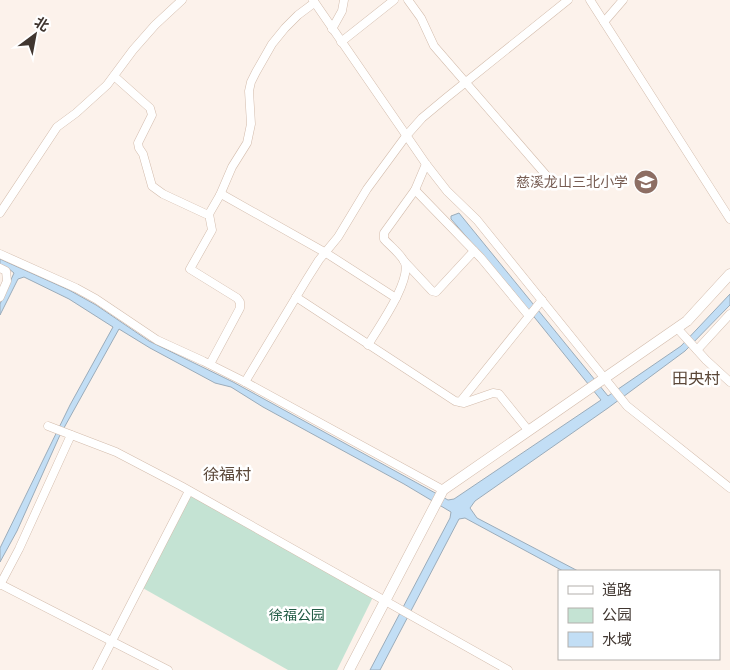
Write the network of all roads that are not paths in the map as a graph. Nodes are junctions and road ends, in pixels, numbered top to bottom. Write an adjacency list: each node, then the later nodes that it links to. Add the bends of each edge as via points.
1 (182, 0): 12 (street, via 155,25)
2 (344, 0): 10 (street)
3 (394, 0): 11 (street)
4 (408, 0): 13 (street, via 434,46)
5 (568, 0): 13 (street)
6 (590, 0): 9 (street)
7 (623, 0): 9 (street)
8 (314, 1): 10 (street); 18 (street, via 272,44 251,82 251,124 247,143)
9 (604, 22): 21 (street)
10 (332, 28): 11 (street)
11 (341, 42): 14 (street)
12 (114, 76): 19 (street, via 57,127); 20 (street, via 150,108 152,115 138,143 152,186)
13 (465, 82): 14 (street); 16 (street)
14 (406, 136): 15 (street); 23 (street)
15 (426, 164): 17 (street); 31 (street, via 478,220)
16 (546, 175)
17 (415, 190): 22 (street); 25 (street, via 384,233 384,239)
18 (220, 195): 20 (street); 23 (street)
19 (0, 213)
20 (209, 214): 37 (street, via 212,230 190,269 240,302 240,308)
21 (730, 219)
22 (474, 251): 25 (street, via 436,292); 33 (street)
23 (326, 253): 29 (street); 30 (street)
24 (0, 254): 37 (street, via 76,288 156,340)
25 (404, 261): 30 (street, via 403,281)
26 (0, 268): 28 (street, via 6,272 7,281)
27 (730, 274): 34 (street)
28 (0, 297)
29 (296, 297): 35 (street); 39 (street)
30 (396, 298): 35 (street)
31 (542, 300): 33 (street); 38 (street)
32 (730, 314): 36 (street)
33 (529, 316): 41 (street)
34 (677, 328): 36 (street); 38 (street)
35 (368, 345): 41 (street)
36 (697, 350): 40 (street)
37 (210, 364): 39 (street)
38 (604, 378): 43 (street); 45 (street, via 627,406)
39 (244, 382): 46 (street)
40 (730, 382)
41 (460, 402): 43 (street, via 499,394)
42 (48, 426): 44 (street)
43 (528, 430): 46 (street)
44 (71, 435): 47 (street, via 116,452); 48 (street)
45 (730, 488)
46 (443, 490): 49 (street)
47 (189, 491): 49 (street); 50 (street)
48 (1, 581): 50 (street)
49 (385, 601): 53 (street); 54 (street)
50 (112, 641): 51 (street); 52 (street)
51 (97, 670)
52 (168, 670)
53 (349, 670)
54 (508, 670)

